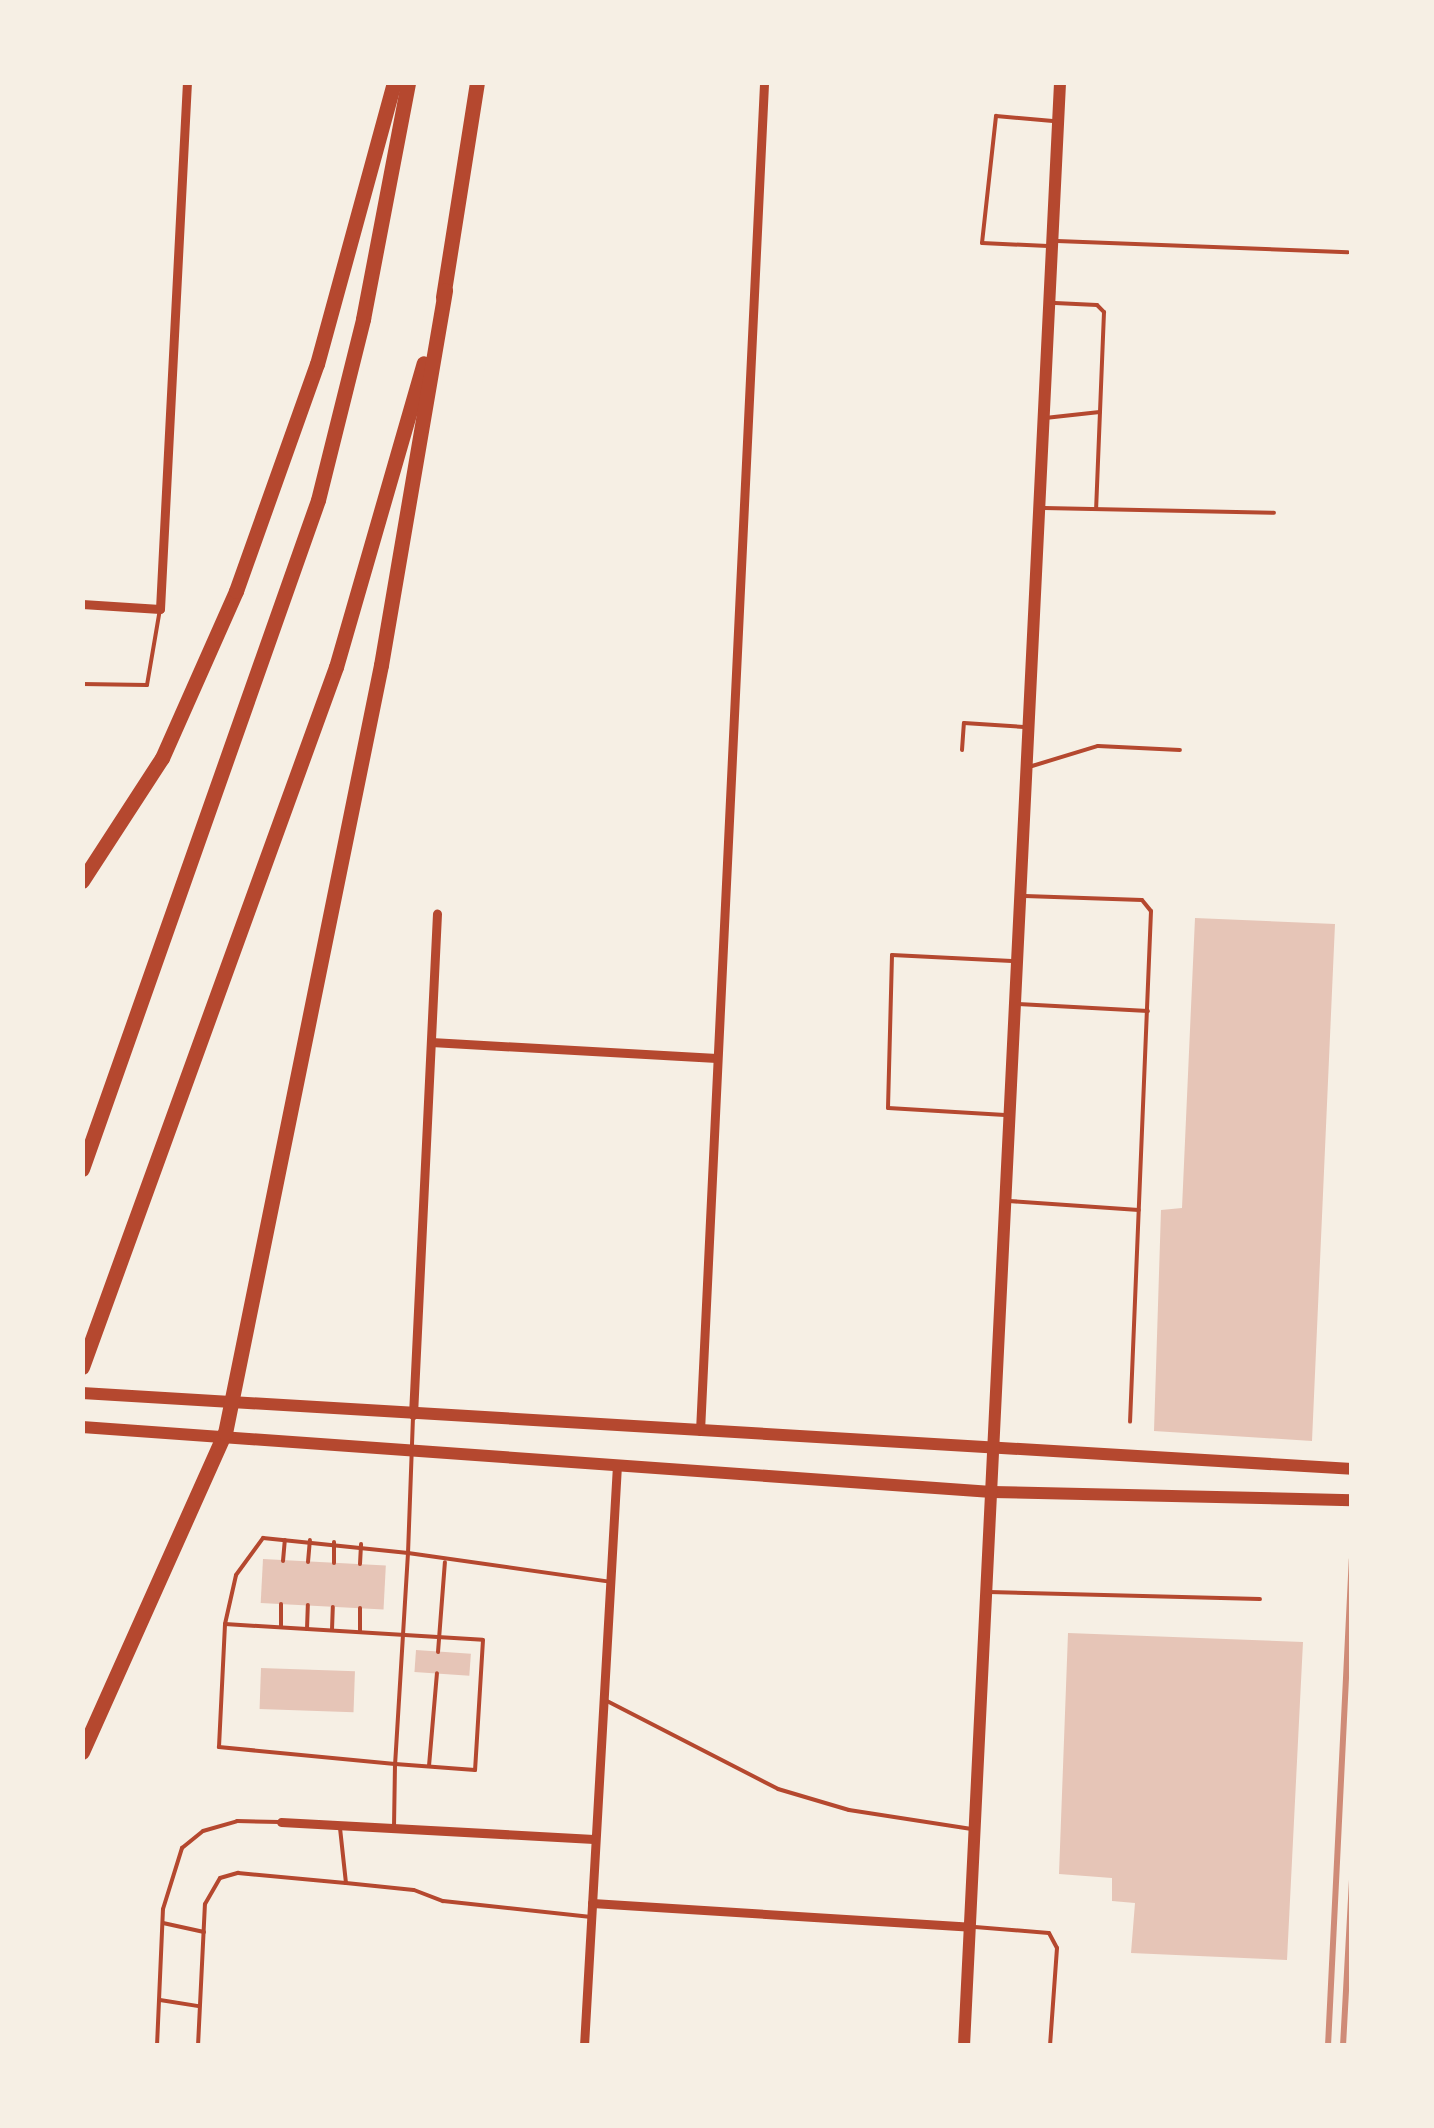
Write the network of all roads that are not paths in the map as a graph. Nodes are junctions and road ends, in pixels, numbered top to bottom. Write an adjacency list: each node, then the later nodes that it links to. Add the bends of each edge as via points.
1 (187, 82): 18 (street)
2 (394, 82): 24 (highway, via 317,364 236,591 162,758)
3 (408, 82): 33 (highway, via 364,319 318,500)
4 (477, 82): 10 (highway)
5 (764, 82): 31 (street)
6 (1060, 82): 7 (main road)
7 (1058, 122): 8 (main road); 8 (lane, via 996,116 982,242)
8 (1052, 244): 9 (lane); 11 (main road)
9 (1348, 252)
10 (445, 290): 36 (highway, via 336,667); 38 (highway, via 380,665)
11 (1049, 302): 12 (lane, via 1102,307); 13 (main road)
12 (1100, 412): 13 (lane); 15 (lane)
13 (1044, 418): 14 (main road)
14 (1039, 508): 15 (lane); 20 (main road)
15 (1096, 509): 16 (lane)
16 (1274, 513)
17 (82, 604): 18 (street)
18 (160, 609): 19 (lane, via 147,685)
19 (82, 684)
20 (1029, 727): 21 (lane, via 964,723); 23 (main road)
21 (962, 750)
22 (1180, 750): 23 (lane, via 1098,746)
23 (1027, 766): 25 (main road)
24 (82, 881)
25 (1021, 896): 27 (main road); 29 (lane, via 1142,900 1152,911 1154,936)
26 (436, 914): 30 (street)
27 (1018, 962): 28 (main road); 32 (lane, via 892,956 888,1108)
28 (1016, 1004): 29 (lane); 32 (main road)
29 (1148, 1012): 35 (lane)
30 (431, 1042): 31 (street); 39 (street)
31 (718, 1058): 42 (street)
32 (1010, 1115): 34 (main road)
33 (82, 1169)
34 (1006, 1201): 35 (lane); 45 (main road)
35 (1139, 1210): 40 (lane)
36 (82, 1366)
37 (82, 1394): 38 (main road)
38 (232, 1401): 39 (main road); 43 (highway)
39 (413, 1416): 42 (main road); 44 (lane)
40 (1130, 1422)
41 (82, 1428): 43 (main road)
42 (700, 1431): 45 (main road)
43 (224, 1433): 44 (main road); 77 (highway)
44 (410, 1447): 46 (main road); 54 (lane)
45 (994, 1451): 47 (main road); 48 (main road)
46 (618, 1465): 48 (main road); 60 (street)
47 (1352, 1469)
48 (992, 1492): 49 (main road); 61 (main road)
49 (1352, 1500)
50 (285, 1540): 51 (lane); 55 (lane); 67 (lane, via 263,1538 236,1575)
51 (310, 1540): 52 (lane); 57 (lane)
52 (334, 1542): 53 (lane); 58 (lane)
53 (361, 1544): 54 (lane); 59 (lane)
54 (408, 1553): 56 (lane); 72 (lane)
55 (283, 1560)
56 (445, 1560): 60 (lane); 73 (lane)
57 (308, 1562)
58 (334, 1563)
59 (360, 1564)
60 (610, 1582): 76 (street)
61 (987, 1592): 62 (lane); 83 (main road)
62 (1260, 1598)
63 (281, 1604): 68 (lane)
64 (308, 1606): 69 (lane)
65 (333, 1607): 70 (lane)
66 (360, 1608): 71 (lane)
67 (225, 1624): 68 (lane); 78 (lane, via 219,1747)
68 (280, 1628): 69 (lane)
69 (307, 1629): 70 (lane)
70 (332, 1630): 71 (lane)
71 (360, 1632): 72 (lane)
72 (402, 1635): 73 (lane); 78 (lane)
73 (439, 1637): 74 (lane); 79 (lane, via 483,1640 475,1770)
74 (438, 1652)
75 (437, 1673): 79 (lane)
76 (603, 1699): 83 (lane, via 778,1789 849,1810); 84 (street)
77 (82, 1752)
78 (395, 1764): 79 (lane); 82 (lane)
79 (429, 1766)
80 (280, 1822): 81 (street); 88 (lane, via 237,1821 204,1831 182,1848)
81 (340, 1825): 82 (street); 85 (lane)
82 (394, 1828): 84 (street)
83 (975, 1830): 89 (main road)
84 (594, 1839): 86 (street)
85 (346, 1883): 87 (lane, via 414,1890 443,1902); 90 (lane, via 238,1873 220,1878 210,1886)
86 (592, 1902): 87 (street); 89 (street)
87 (591, 1917): 95 (street)
88 (162, 1923): 90 (lane, via 187,1923); 91 (lane)
89 (970, 1927): 96 (main road); 97 (lane, via 1049,1933 1057,1948)
90 (204, 1932): 92 (lane)
91 (159, 2000): 92 (lane); 93 (lane)
92 (199, 2006): 94 (lane)
93 (157, 2046)
94 (198, 2046)
95 (584, 2046)
96 (964, 2046)
97 (1050, 2046)

